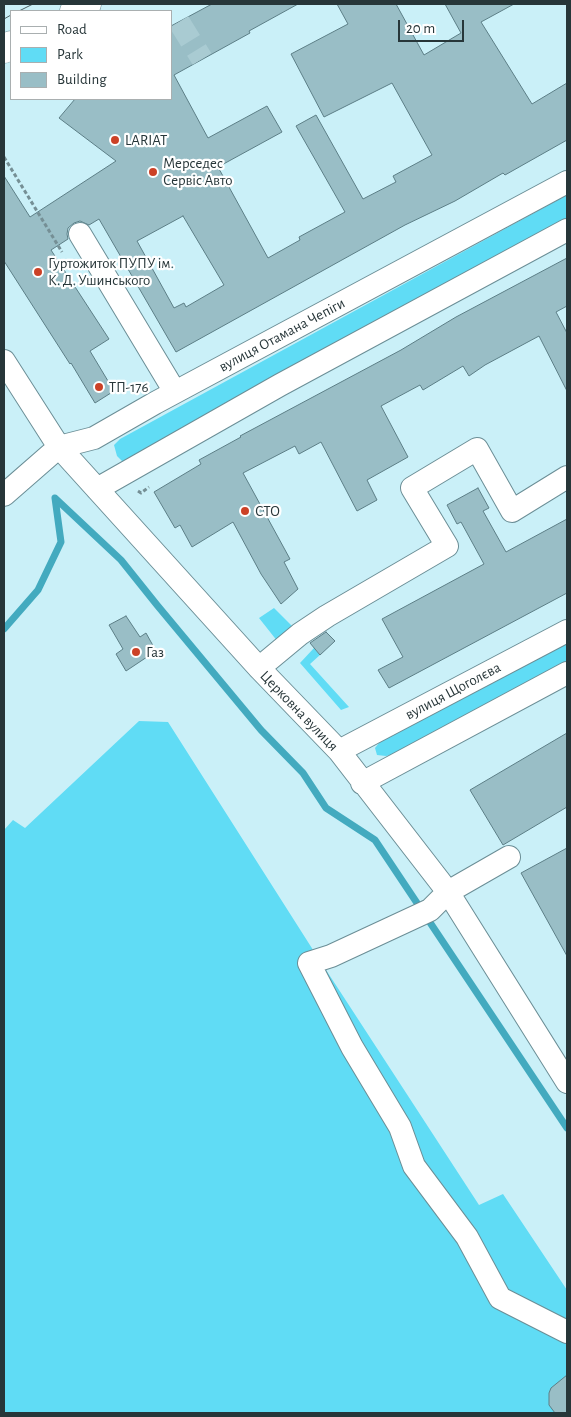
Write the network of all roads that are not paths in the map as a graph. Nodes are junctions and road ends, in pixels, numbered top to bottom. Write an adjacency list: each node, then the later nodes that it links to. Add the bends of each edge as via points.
1 (87, 4): 2 (main road)
2 (76, 10)
3 (567, 182): 7 (street, вулиця Отамана Чепіги)
4 (567, 230): 10 (street, via 280,385)
5 (80, 234): 7 (street)
6 (6, 367): 8 (street, Церковна вулиця)
7 (175, 392): 8 (street, вулиця Отамана Чепіги, via 94,438)
8 (59, 447): 10 (street, Церковна вулиця); 11 (street, вулиця Отамана Чепіги)
9 (567, 477): 13 (street, via 512,511 478,449 412,488 446,546 327,616)
10 (97, 489): 13 (street, Церковна вулиця)
11 (4, 495)
12 (567, 631): 15 (street, вулиця Щоголєва)
13 (258, 668): 15 (street, Церковна вулиця)
14 (567, 673): 16 (street)
15 (339, 751): 16 (street, Церковна вулиця)
16 (362, 783): 18 (street, Церковна вулиця)
17 (509, 857): 18 (street)
18 (448, 892): 19 (street, Церковна вулиця); 20 (street, via 422,914 309,963 352,1047 400,1127 414,1166 467,1236 500,1298)
19 (567, 1082)
20 (567, 1332)

